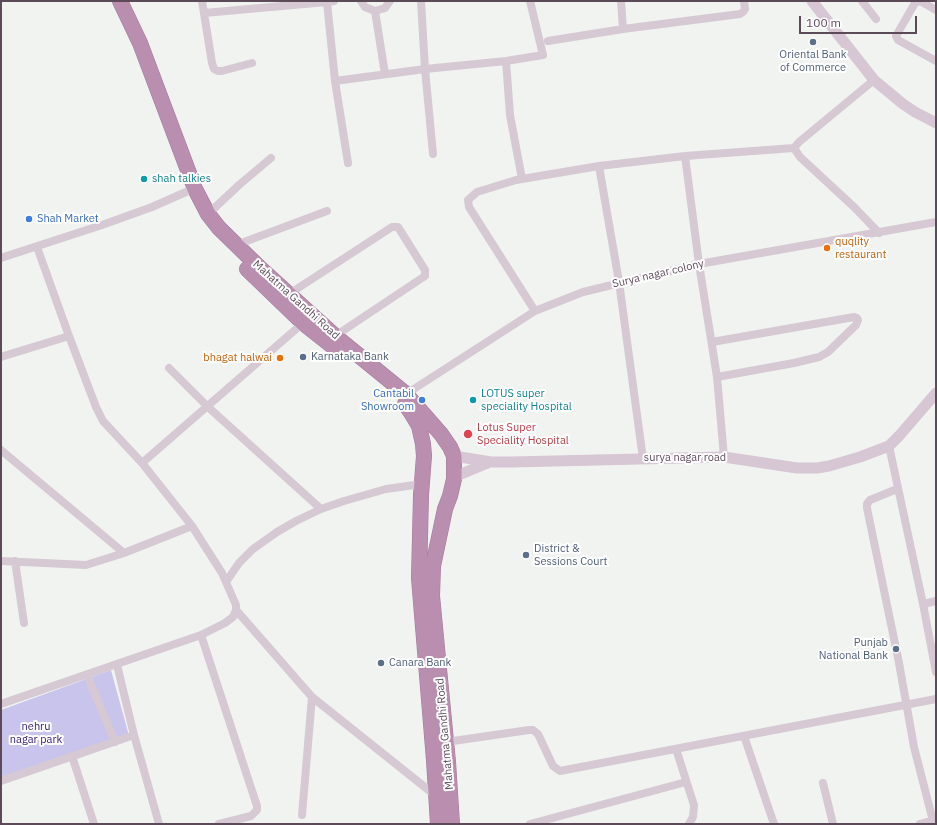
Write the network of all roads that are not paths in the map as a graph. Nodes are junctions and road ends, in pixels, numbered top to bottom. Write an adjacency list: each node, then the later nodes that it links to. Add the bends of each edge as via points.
1 (119, 1): 34 (highway, Mahatma Gandhi Road); 36 (highway, Mahatma Gandhi Road, via 140,43 195,189)
2 (202, 1): 15 (street)
3 (361, 1): 14 (street, via 364,7)
4 (390, 1): 14 (street, via 385,8)
5 (421, 1): 22 (street)
6 (530, 1): 19 (street, via 543,55)
7 (621, 1): 17 (street)
8 (744, 1): 17 (street, via 745,9 740,14)
9 (812, 1): 24 (street)
10 (862, 1): 16 (street)
11 (330, 2): 12 (street); 25 (street)
12 (289, 3): 15 (street)
13 (936, 10): 20 (street, via 920,2 915,3 896,36 898,40)
14 (375, 11): 23 (street)
15 (204, 13): 21 (street, via 214,70 222,71)
16 (876, 18)
17 (623, 28): 18 (street)
18 (548, 41)
19 (506, 61): 22 (street); 33 (street, via 510,115)
20 (936, 61)
21 (252, 63)
22 (425, 69): 23 (street); 28 (street)
23 (385, 74): 25 (street)
24 (874, 80): 26 (street, via 903,104); 27 (street)
25 (335, 81): 31 (street)
26 (936, 123)
27 (794, 148): 29 (street); 38 (street, via 800,157)
28 (433, 154)
29 (685, 156): 32 (street); 42 (street)
30 (271, 158): 36 (street)
31 (348, 163)
32 (599, 166): 33 (street); 43 (street)
33 (522, 179): 45 (street, via 478,192 470,197 468,203)
34 (186, 192): 40 (street, via 152,207); 46 (highway, Mahatma Gandhi Road, via 206,228)
35 (326, 211): 39 (street)
36 (208, 214): 39 (highway, Mahatma Gandhi Road)
37 (936, 222): 38 (street, Surya nagar colony)
38 (879, 233): 42 (street, Surya nagar colony)
39 (236, 246): 44 (highway, Mahatma Gandhi Road)
40 (37, 247): 41 (street); 47 (street)
41 (1, 258)
42 (699, 264): 43 (street, Surya nagar colony); 49 (street)
43 (619, 282): 45 (street, Surya nagar colony, via 583,292); 61 (street)
44 (289, 294): 48 (highway, Mahatma Gandhi Road); 48 (street, via 392,227 398,227 425,270 425,276)
45 (535, 311): 54 (street, Surya nagar colony)
46 (303, 323): 55 (street); 59 (highway, Mahatma Gandhi Road, via 406,405 419,426)
47 (69, 336): 50 (street); 63 (street, via 103,421)
48 (335, 336): 54 (highway, Mahatma Gandhi Road)
49 (712, 342): 52 (street); 52 (street, via 854,317 858,320 828,352 819,357)
50 (1, 357)
51 (169, 368): 55 (street)
52 (717, 377): 60 (street)
53 (936, 393): 56 (street, surya nagar road)
54 (406, 394): 58 (highway, Mahatma Gandhi Road, via 441,434)
55 (208, 407): 63 (street); 68 (street)
56 (889, 446): 60 (street, surya nagar road, via 830,466 806,468); 66 (street)
57 (1, 450): 71 (street)
58 (452, 451): 59 (highway, via 442,446 436,447); 62 (street, surya nagar road); 64 (highway, Mahatma Gandhi Road)
59 (424, 456): 65 (highway, Mahatma Gandhi Road)
60 (724, 457): 61 (street, surya nagar road)
61 (643, 459): 62 (street, surya nagar road)
62 (491, 462): 64 (street)
63 (142, 463): 70 (street)
64 (454, 476): 69 (highway, Mahatma Gandhi Road)
65 (422, 484): 67 (highway, Mahatma Gandhi Road); 68 (street, via 386,489)
66 (897, 489): 76 (street); 87 (street, via 870,500 867,505)
67 (421, 506): 69 (highway); 97 (highway, Mahatma Gandhi Road, via 419,578)
68 (321, 508): 74 (street, via 276,532 253,549)
69 (445, 509): 91 (highway, Mahatma Gandhi Road, via 433,566 432,596)
70 (192, 526): 71 (street); 74 (street)
71 (124, 553): 73 (street, via 80,565)
72 (1, 561): 73 (street)
73 (15, 561): 78 (street)
74 (226, 582): 77 (street)
75 (936, 601): 76 (street)
76 (923, 604): 80 (street)
77 (236, 610): 79 (street, via 233,617 225,623); 84 (street)
78 (24, 623)
79 (201, 635): 81 (street); 102 (street, via 257,806 257,810 251,816)
80 (934, 655): 82 (street)
81 (116, 665): 83 (street); 88 (street)
82 (936, 672)
83 (87, 675): 86 (street); 90 (street)
84 (312, 696): 97 (street); 98 (street)
85 (936, 699): 87 (street)
86 (1, 704)
87 (906, 705): 89 (street); 99 (street, via 920,774)
88 (134, 735): 90 (street); 101 (street)
89 (744, 736): 92 (street); 107 (street)
90 (115, 742): 93 (street)
91 (446, 742): 92 (street, via 534,730 553,766 560,771); 104 (highway, Mahatma Gandhi Road)
92 (676, 750): 95 (street)
93 (72, 756): 94 (street); 100 (street)
94 (1, 781)
95 (686, 782): 105 (street); 106 (street, via 695,810)
96 (823, 783): 108 (street)
97 (437, 797): 103 (highway, Mahatma Gandhi Road)
98 (302, 815)
99 (934, 820): 109 (street)
100 (94, 824)
101 (160, 824)
102 (220, 824)
103 (438, 824)
104 (452, 824)
105 (530, 824)
106 (688, 824)
107 (774, 824)
108 (833, 824)
109 (920, 824)

